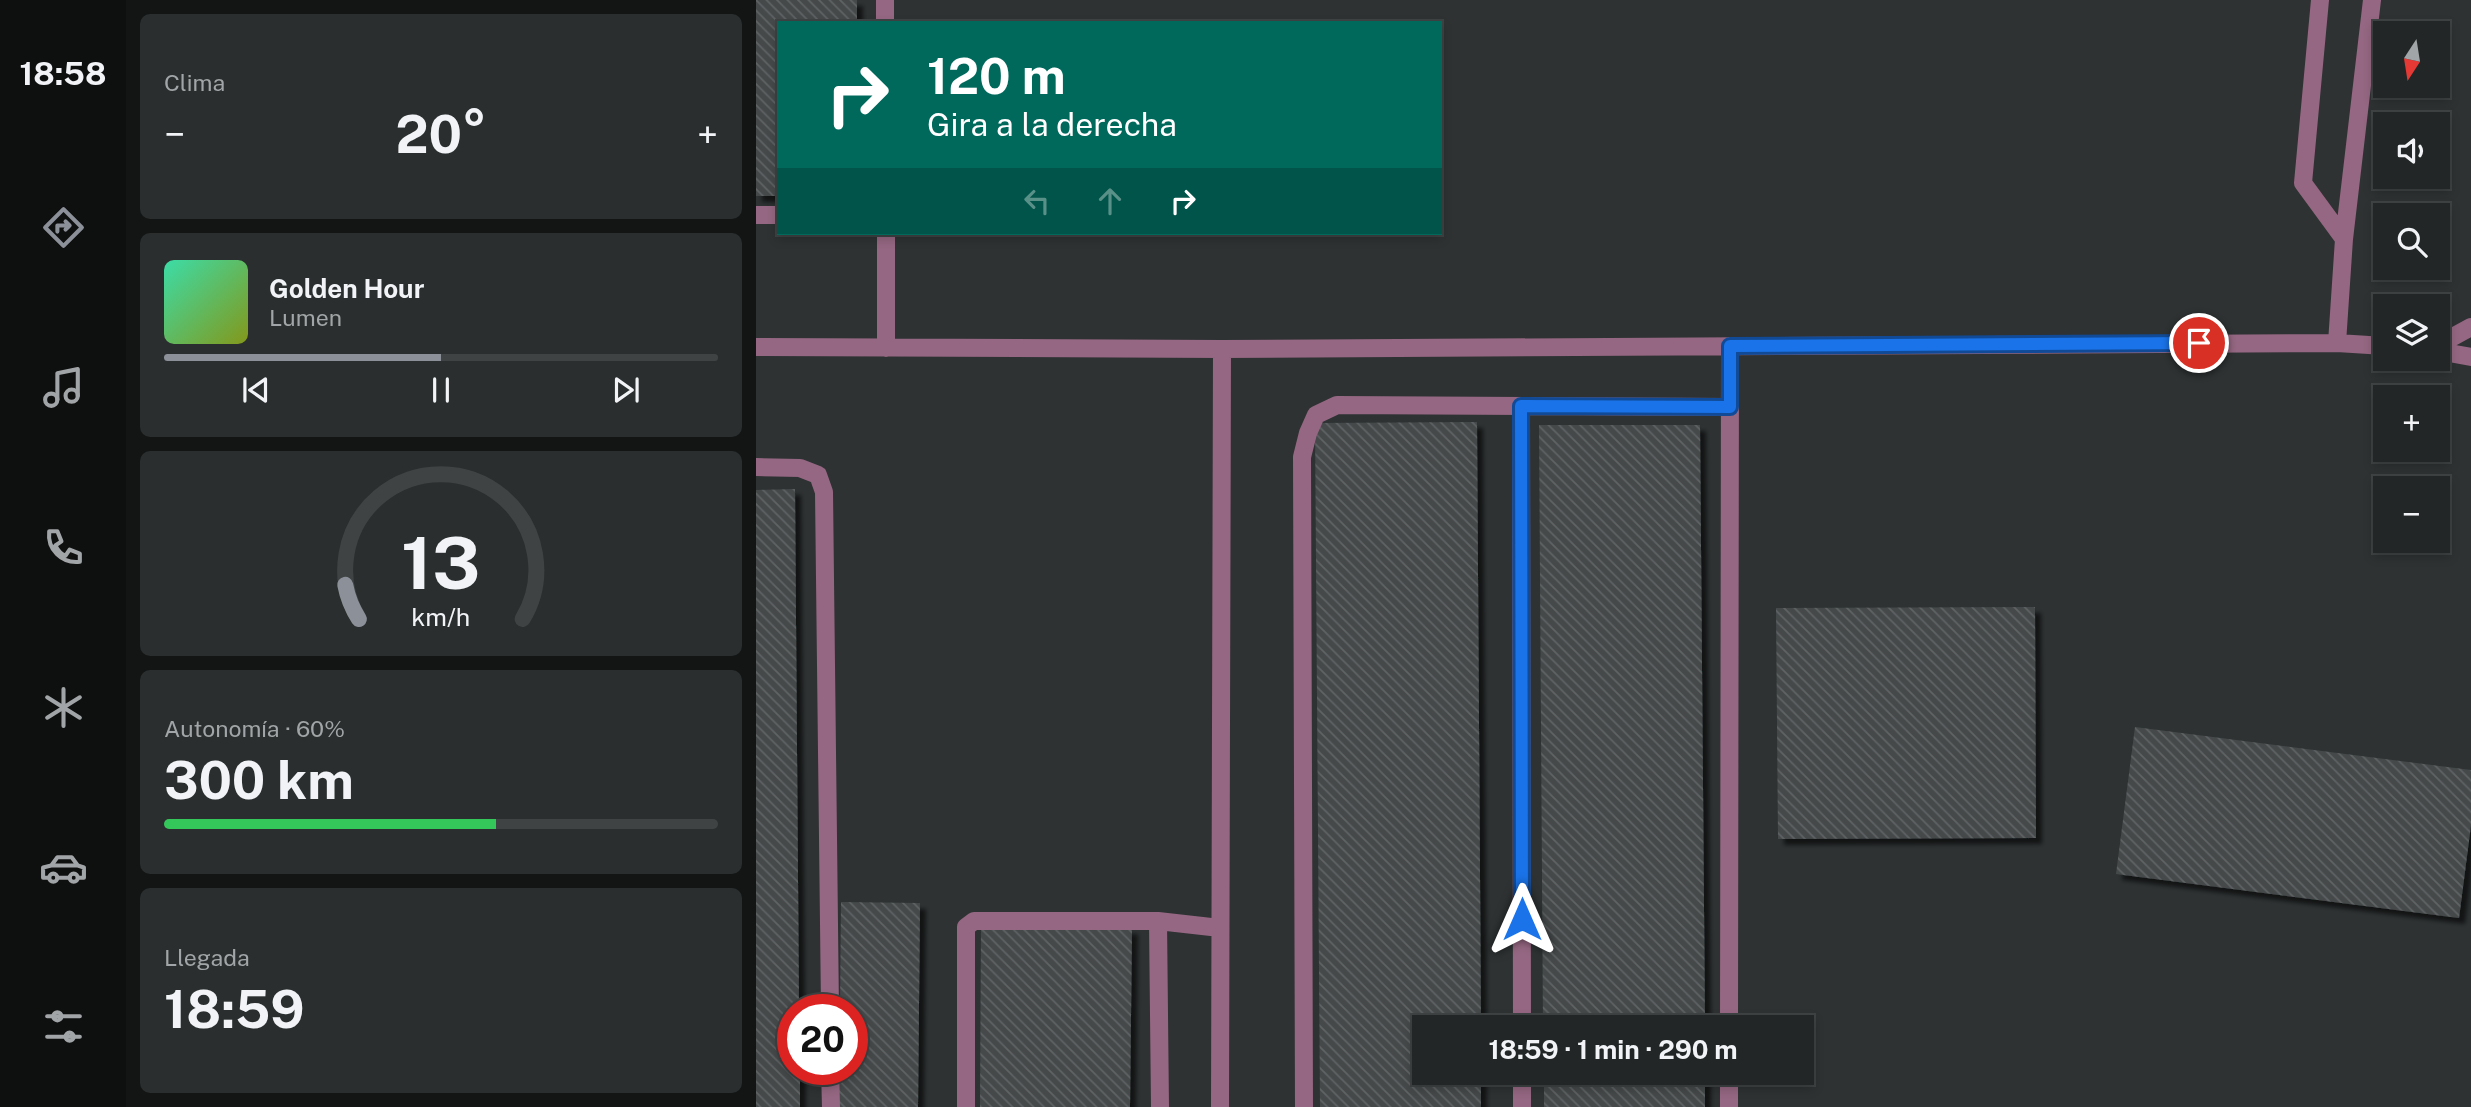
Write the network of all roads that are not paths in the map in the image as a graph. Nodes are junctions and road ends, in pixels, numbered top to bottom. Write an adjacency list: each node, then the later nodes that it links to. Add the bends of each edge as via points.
1 (885, 0): 4 (street)
2 (2320, 0): 8 (street, via 2304,183)
3 (2372, 0): 8 (street)
4 (885, 21)
5 (756, 215): 6 (street)
6 (777, 215)
7 (886, 235): 15 (street)
8 (2344, 239): 11 (street)
9 (2471, 327): 10 (street)
10 (2450, 338)
11 (2337, 343): 12 (street); 13 (street)
12 (2373, 345)
13 (1730, 346): 16 (street); 20 (street)
14 (756, 347): 15 (street)
15 (886, 348): 16 (street)
16 (1222, 349): 23 (street)
17 (2450, 353): 18 (street)
18 (2471, 357)
19 (1521, 406): 20 (street); 25 (street); 34 (street, via 1337,405 1316,415 1308,433 1303,457)
20 (1730, 407): 26 (street)
21 (756, 467): 24 (street, via 800,468 818,475 824,492)
22 (1158, 921): 23 (street); 31 (street, via 974,921 967,927); 32 (street)
23 (1220, 928): 33 (street)
24 (830, 994)
25 (1522, 1015)
26 (1729, 1015)
27 (830, 1085): 30 (street)
28 (1522, 1085): 35 (street)
29 (1729, 1085): 36 (street)
30 (831, 1107)
31 (966, 1107)
32 (1160, 1107)
33 (1220, 1107)
34 (1304, 1107)
35 (1522, 1107)
36 (1729, 1107)

